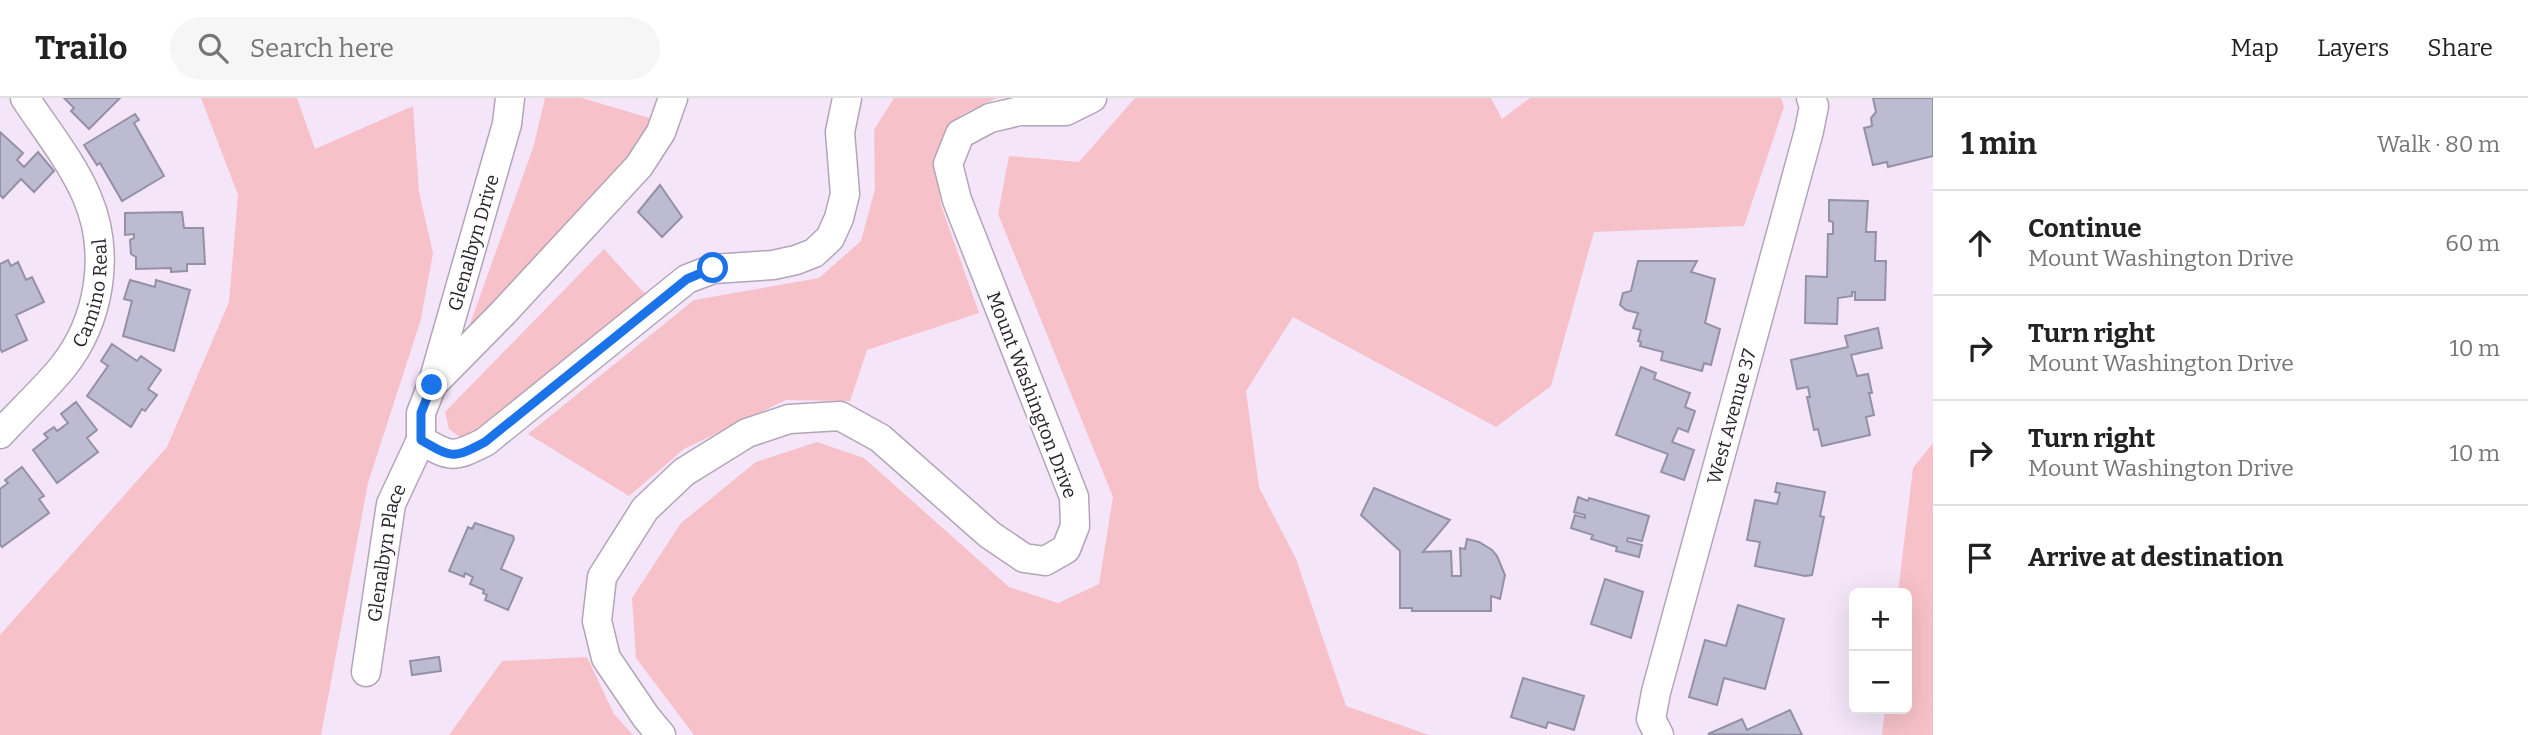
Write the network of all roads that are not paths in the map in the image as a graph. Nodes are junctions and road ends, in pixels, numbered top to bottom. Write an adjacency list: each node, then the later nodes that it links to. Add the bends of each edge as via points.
1 (25, 98): 8 (street, Camino Real, via 87,197 98,233 100,267 96,301 83,335 63,366)
2 (510, 98): 7 (street, Glenalbyn Drive, via 507,124)
3 (673, 98): 7 (street, via 660,132 639,166)
4 (847, 98): 9 (street, via 840,132 845,194 830,238 814,253 773,265 713,268 687,279 485,442 466,452 446,454)
5 (1092, 98): 11 (street, Mount Washington Drive, via 1066,111 1020,111 990,118 960,134 948,163 957,200 1074,497 1075,526 1066,549 1045,561 1024,558 990,536 880,438 840,416 789,419 747,433 684,472 645,509 603,577 597,621 606,658)
6 (1811, 98): 12 (street, West Avenue 37, via 1809,131 1656,692 1651,719)
7 (432, 385): 9 (street, via 421,413)
8 (0, 434)
9 (421, 440): 10 (street, Glenalbyn Place, via 391,503)
10 (366, 672)
11 (661, 735)
12 (1659, 735)

